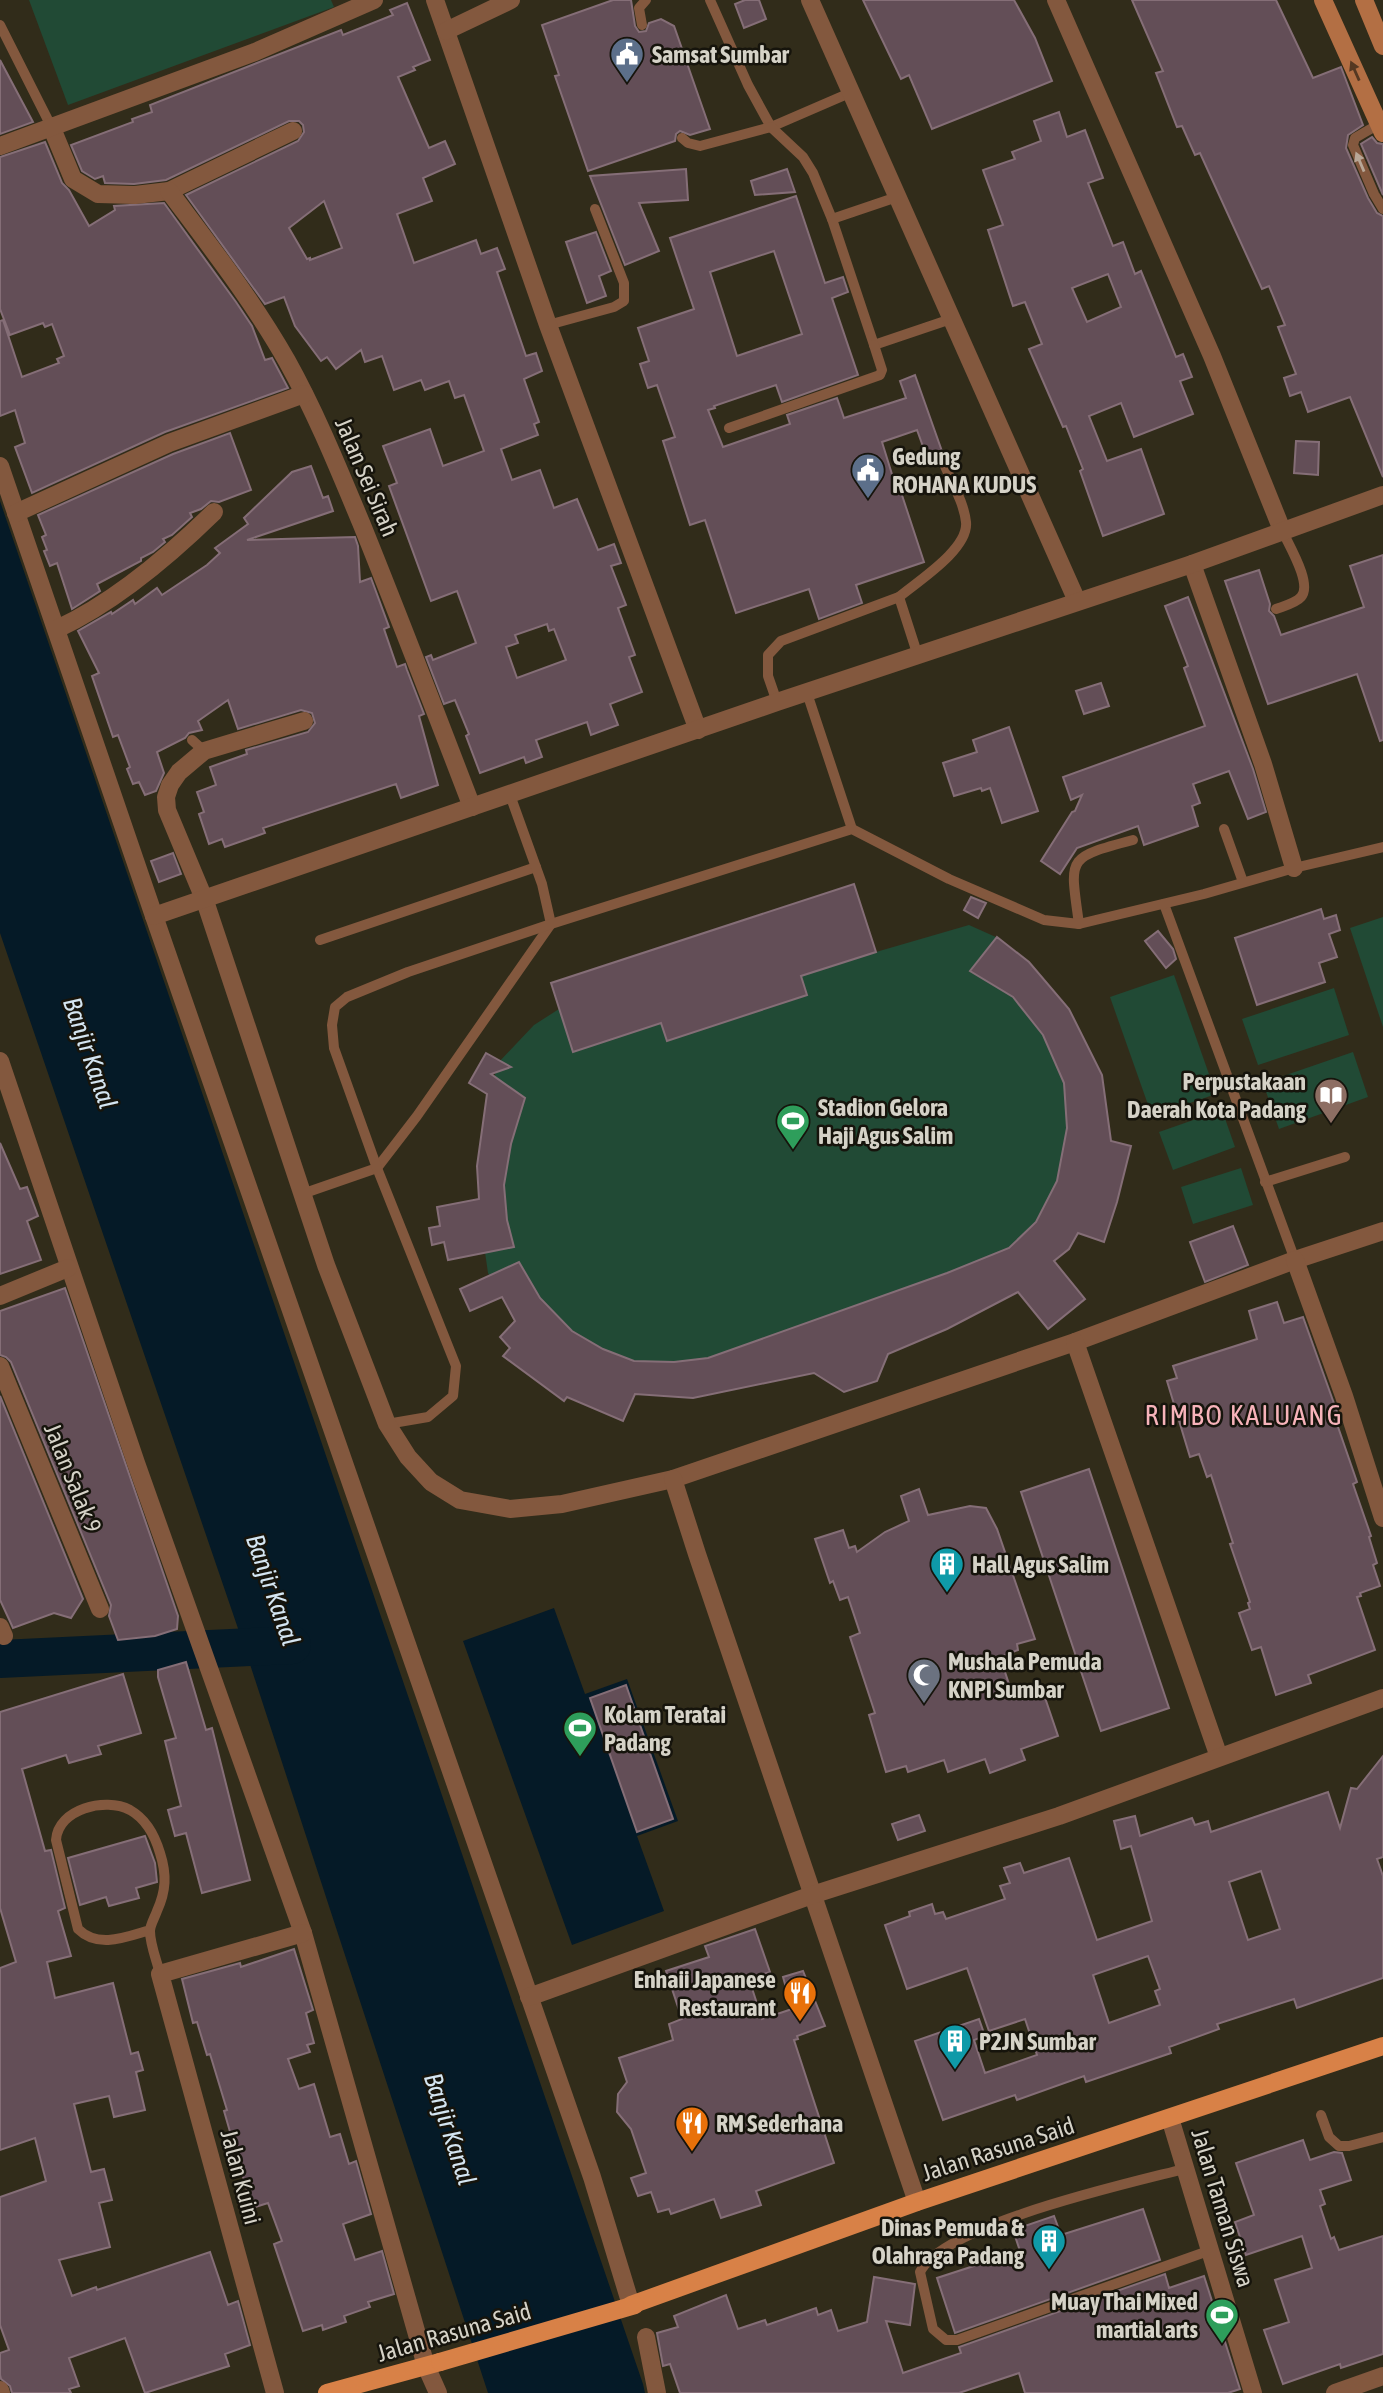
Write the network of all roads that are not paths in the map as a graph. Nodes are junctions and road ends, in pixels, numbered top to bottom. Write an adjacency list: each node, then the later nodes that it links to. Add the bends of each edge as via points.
1 (374, 0): 15 (street, via 255,52)
2 (435, 0): 12 (street)
3 (511, 0): 12 (street)
4 (646, 0): 11 (lane, via 639,8)
5 (710, 0): 16 (lane)
6 (810, 0): 14 (street)
7 (1056, 0): 36 (street, via 1212,356)
8 (1322, 0): 17 (main road, one-way to 8)
9 (1364, 0): 13 (main road)
10 (0, 25): 15 (lane)
11 (642, 26)
12 (446, 31): 27 (street)
13 (1383, 46)
14 (852, 92): 16 (lane); 22 (street)
15 (51, 126): 20 (street); 21 (street, via 74,179 88,190 135,195)
16 (771, 127): 19 (lane, via 700,146); 25 (lane, via 808,165)
17 (1381, 129): 24 (lane, one-way to 17, via 1353,145 1355,138)
18 (293, 131): 21 (street)
19 (682, 138)
20 (0, 146)
21 (169, 191): 29 (street, Jalan Sei Sirah, via 225,266)
22 (897, 197): 25 (lane); 26 (street)
23 (595, 209): 27 (lane, via 624,284 624,301)
24 (1383, 209)
25 (832, 219): 28 (lane)
26 (951, 318): 28 (lane); 39 (street)
27 (548, 325): 46 (street)
28 (874, 345): 30 (lane, via 880,375)
29 (304, 394): 35 (street, via 169,443); 48 (street, Jalan Sei Sirah, via 404,628)
30 (729, 428)
31 (0, 466): 35 (street)
32 (945, 466): 38 (lane, via 966,523 965,538)
33 (1383, 495): 36 (street)
34 (214, 512): 41 (street, via 108,601)
35 (16, 513): 41 (street)
36 (1282, 530): 37 (street); 40 (lane, via 1306,588 1301,598)
37 (1192, 564): 39 (street); 54 (street)
38 (899, 597): 42 (lane); 44 (lane, via 781,640 768,655 768,676)
39 (1077, 601): 42 (street)
40 (1276, 609)
41 (57, 629): 58 (street)
42 (918, 656): 43 (street)
43 (807, 693): 44 (street); 50 (lane)
44 (777, 702): 46 (street)
45 (304, 721): 56 (street, via 198,746 170,785 167,810)
46 (698, 730): 47 (street)
47 (510, 795): 48 (street); 53 (lane)
48 (472, 807): 56 (street)
49 (1224, 829): 55 (lane)
50 (852, 830): 59 (lane); 60 (lane, via 1044,920)
51 (1132, 840): 60 (lane, via 1091,851 1075,865)
52 (1383, 847): 54 (lane)
53 (536, 867): 59 (lane); 61 (lane)
54 (1294, 867): 55 (lane)
55 (1243, 882): 57 (lane)
56 (205, 901): 58 (street); 66 (street)
57 (1164, 904): 60 (lane); 65 (lane)
58 (154, 916): 83 (street)
59 (551, 924): 64 (lane); 64 (lane, via 408,972 347,996 335,1007 334,1048)
60 (1079, 924)
61 (320, 940)
62 (0, 1061): 69 (street)
63 (1345, 1157): 65 (lane)
64 (377, 1168): 66 (lane); 73 (lane, via 456,1366 453,1396 428,1417)
65 (1265, 1182): 68 (lane)
66 (302, 1194): 73 (street)
67 (1383, 1231): 68 (street)
68 (1295, 1260): 71 (street); 75 (street)
69 (68, 1268): 70 (street); 81 (street)
70 (0, 1296)
71 (1075, 1342): 74 (street); 78 (street)
72 (0, 1366): 76 (street, Jalan Salak 9)
73 (387, 1424): 74 (street, via 431,1482 460,1500 510,1509 562,1504)
74 (673, 1479): 79 (street)
75 (1383, 1518)
76 (100, 1609)
77 (1383, 1698): 78 (street)
78 (1219, 1757): 79 (street, via 1059,1816)
79 (812, 1895): 83 (street); 89 (street)
80 (150, 1930): 80 (lane, via 166,1880 149,1828 120,1806 101,1805 71,1816 57,1830 56,1840 78,1929 86,1936 113,1941); 82 (lane)
81 (303, 1933): 82 (street); 93 (street)
82 (160, 1973): 96 (street, Jalan Kuini)
83 (529, 1997): 91 (street)
84 (1383, 2046): 86 (main road, Jalan Rasuna Said)
85 (1321, 2115): 87 (lane, via 1329,2137 1339,2146)
86 (1170, 2118): 88 (street, Jalan Taman Siswa); 89 (main road, Jalan Rasuna Said)
87 (1383, 2137)
88 (1184, 2169): 90 (street, Jalan Taman Siswa); 90 (lane, via 1003,2221 931,2257 920,2281 933,2329 946,2340 957,2340)
89 (916, 2202): 91 (main road, Jalan Rasuna Said)
90 (1211, 2250): 100 (street, Jalan Taman Siswa)
91 (633, 2305): 93 (main road, Jalan Rasuna Said, bridge)
92 (646, 2337): 99 (street)
93 (433, 2364): 95 (main road, Jalan Rasuna Said); 98 (street)
94 (1383, 2376): 101 (street)
95 (362, 2388): 97 (main road, Jalan Rasuna Said)
96 (275, 2393)
97 (327, 2393)
98 (438, 2393)
99 (657, 2393)
100 (1253, 2393)
101 (1335, 2393)

